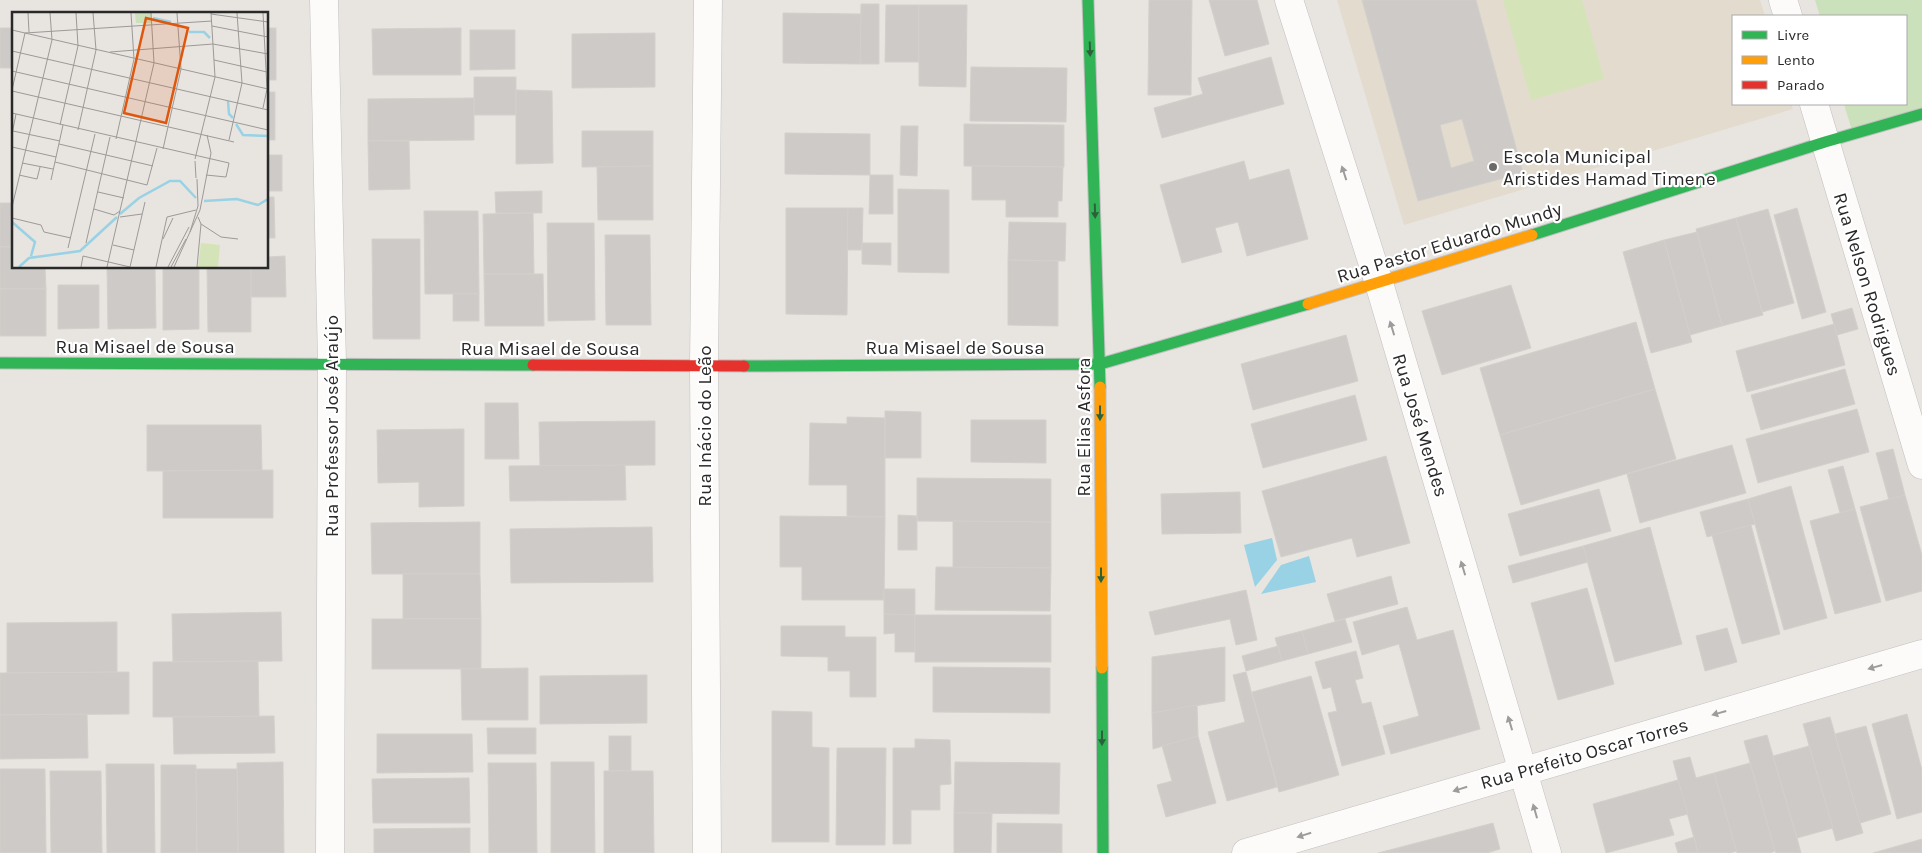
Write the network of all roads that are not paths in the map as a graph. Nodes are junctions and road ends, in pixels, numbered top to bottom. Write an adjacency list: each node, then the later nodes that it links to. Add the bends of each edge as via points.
1 (324, 0): 12 (street, Rua Professor José Araújo)
2 (708, 0): 14 (street, Rua Inácio do Leão)
3 (1088, 0): 13 (street, Rua Elias Asfora, one-way to 13)
4 (1288, 0): 10 (street, Rua José Mendes, one-way to 4)
5 (1783, 0): 6 (street)
6 (1788, 15)
7 (1814, 105): 9 (street, Rua Nelson Rodrigues)
8 (1922, 114): 9 (street, Rua Pastor Eduardo Mundy)
9 (1825, 142): 10 (street, Rua Pastor Eduardo Mundy); 15 (street, Rua Nelson Rodrigues)
10 (1379, 283): 13 (street, Rua Pastor Eduardo Mundy); 17 (street, Rua José Mendes, one-way to 10)
11 (0, 363): 12 (street, Rua Misael de Sousa)
12 (332, 363): 14 (street, Rua Misael de Sousa); 18 (street, Rua Professor José Araújo)
13 (1100, 364): 14 (street, Rua Misael de Sousa); 20 (street, Rua Elias Asfora, one-way to 20)
14 (704, 366): 19 (street, Rua Inácio do Leão)
15 (1922, 465)
16 (1922, 654): 17 (street, Rua Prefeito Oscar Torres, one-way to 17)
17 (1524, 770): 21 (street, Rua Prefeito Oscar Torres, one-way to 21); 22 (street, Rua José Mendes, one-way to 17)
18 (330, 853)
19 (707, 853)
20 (1103, 853)
21 (1246, 853)
22 (1547, 853)

